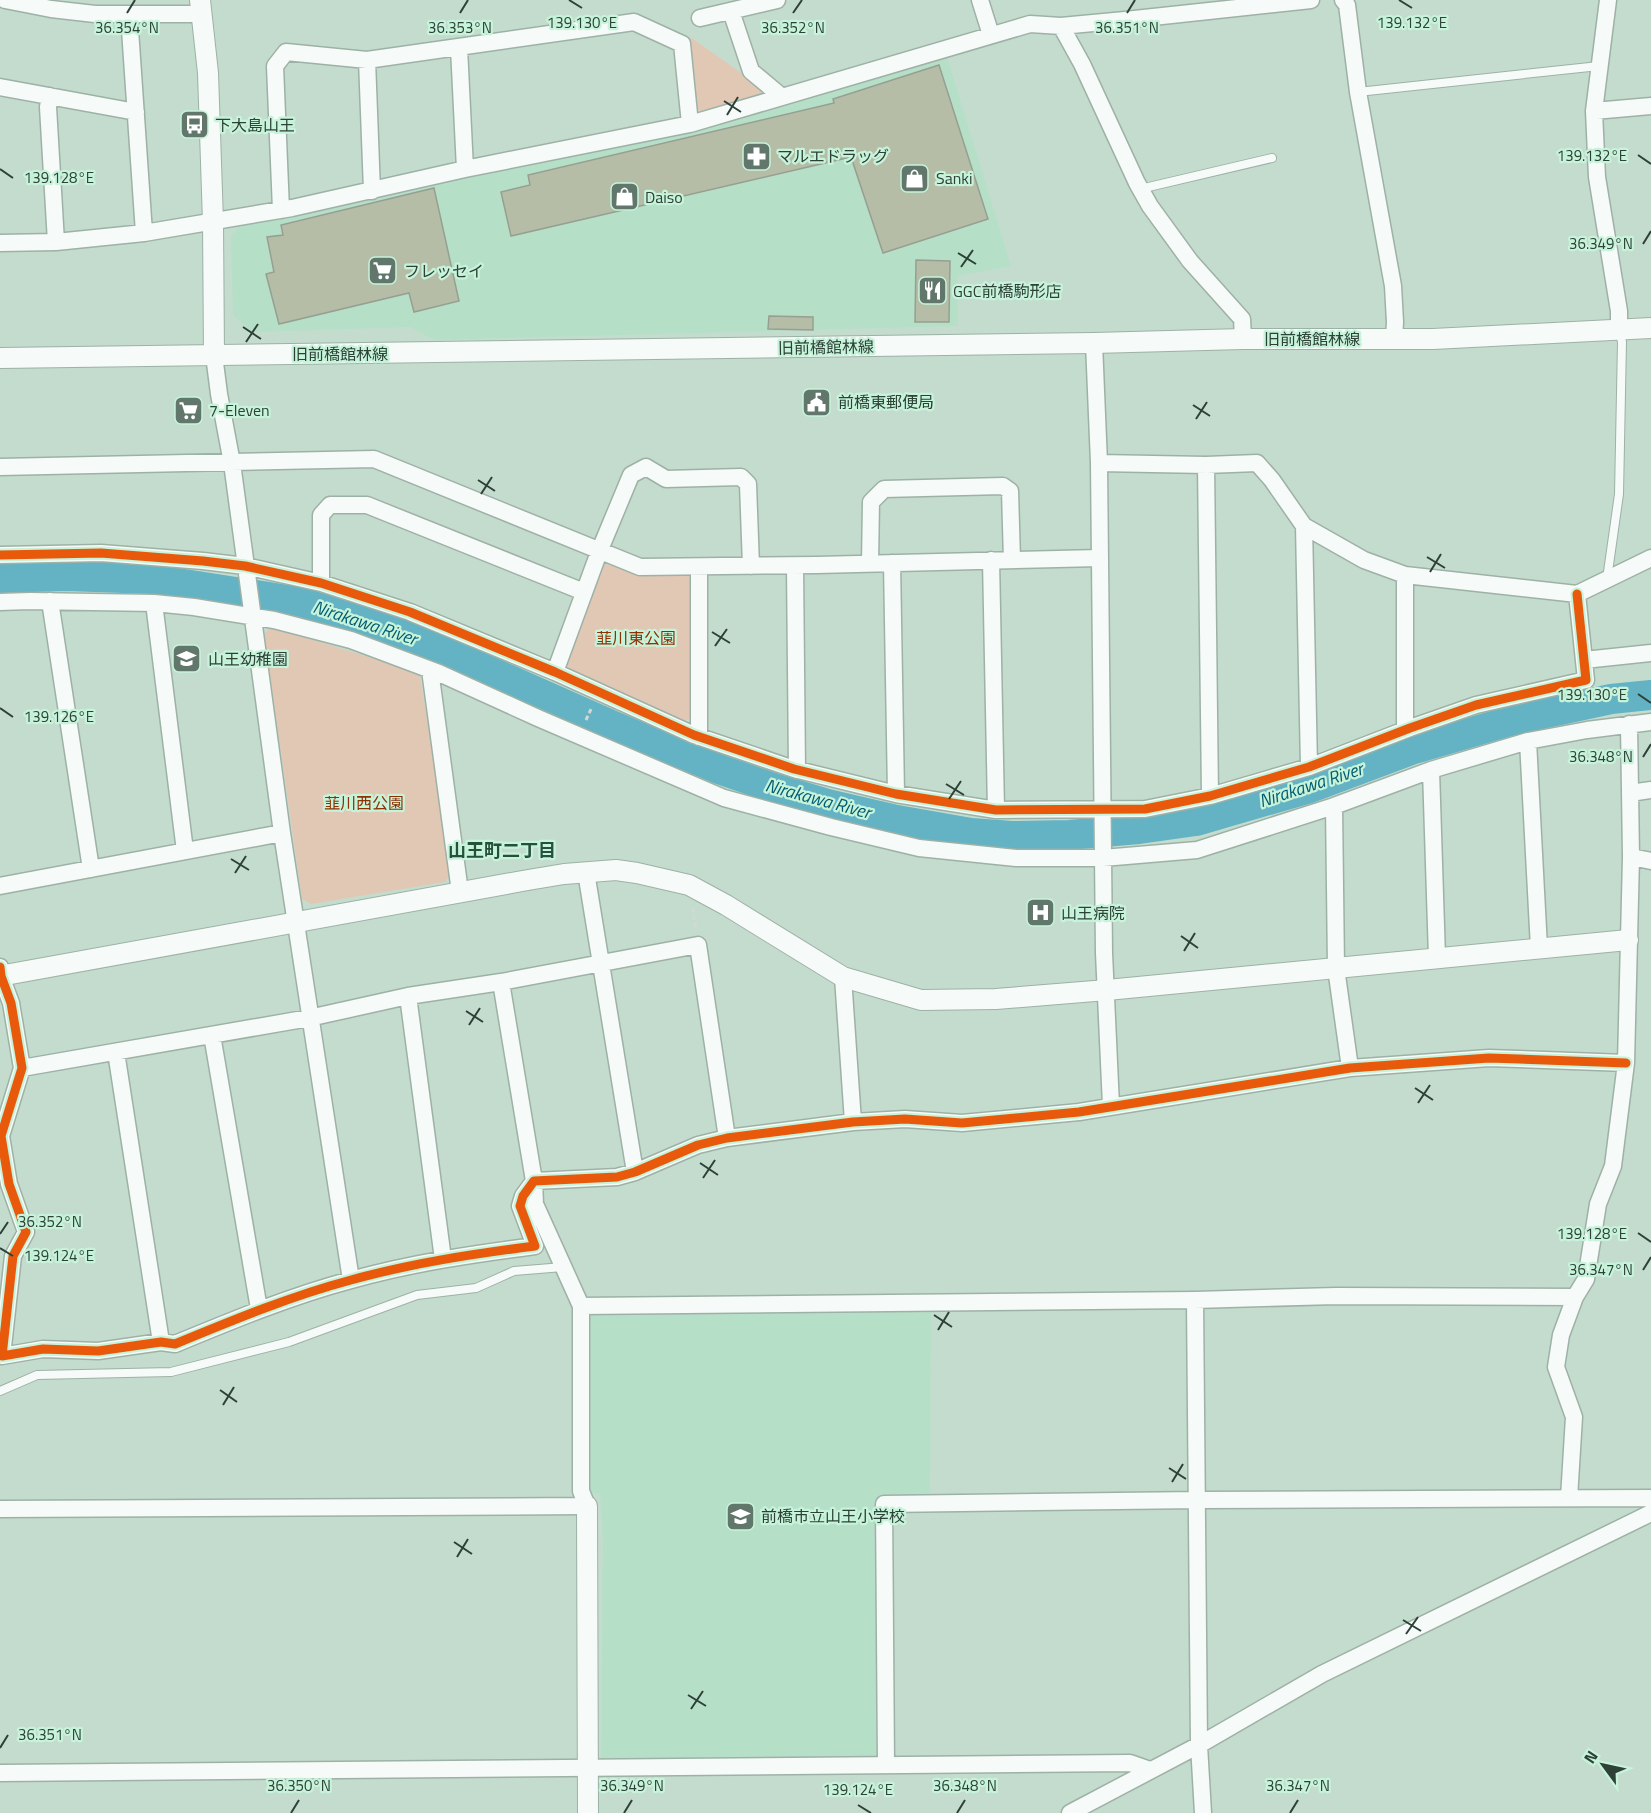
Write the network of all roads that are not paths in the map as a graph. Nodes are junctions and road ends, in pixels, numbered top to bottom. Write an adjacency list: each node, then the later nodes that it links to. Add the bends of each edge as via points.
1 (5, 0): 9 (street, via 74,13)
2 (777, 0): 8 (street)
3 (980, 0): 12 (street)
4 (1311, 0): 11 (street)
5 (1344, 0): 17 (street)
6 (1608, 0): 15 (street)
7 (201, 7): 9 (street); 29 (street, via 208,73)
8 (732, 10): 10 (street); 19 (street, via 751,71)
9 (129, 15): 22 (street)
10 (700, 18)
11 (1061, 26): 12 (street, via 1030,24); 26 (street)
12 (991, 35): 19 (street)
13 (459, 48): 14 (street); 23 (street, via 634,22 682,44); 25 (street)
14 (367, 60): 27 (street); 28 (street, via 286,52 275,66)
15 (1599, 66): 17 (lane); 21 (street)
16 (0, 87): 18 (street)
17 (1358, 92): 35 (street, via 1393,286)
18 (50, 96): 22 (street); 31 (street)
19 (782, 97): 23 (street)
20 (1651, 106): 21 (street)
21 (1594, 111): 34 (street, via 1597,177)
22 (136, 112): 30 (street)
23 (690, 124): 25 (street)
24 (1272, 158): 26 (lane)
25 (465, 169): 27 (street)
26 (1140, 189): 36 (street, via 1190,261 1242,319)
27 (372, 191): 28 (street)
28 (281, 210): 29 (street)
29 (213, 222): 30 (street); 38 (street)
30 (144, 233): 31 (street)
31 (56, 242): 32 (street)
32 (0, 243)
33 (1651, 328): 34 (street, 旧前橋館林線)
34 (1619, 330): 35 (street, 旧前橋館林線); 58 (lane, via 1619,494)
35 (1394, 338): 36 (street, 旧前橋館林線)
36 (1243, 339): 37 (street, 旧前橋館林線)
37 (1094, 343): 38 (street, 旧前橋館林線); 41 (street)
38 (214, 355): 39 (street, 旧前橋館林線); 40 (street)
39 (0, 358)
40 (232, 463): 43 (street); 45 (street, via 374,459); 56 (street)
41 (1099, 463): 42 (street); 47 (street)
42 (1206, 465): 44 (street, via 1257,463); 81 (street)
43 (0, 467)
44 (1304, 526): 57 (street, via 1364,560); 75 (street)
45 (599, 552): 53 (street, via 631,475 646,467 666,479 741,477 748,484); 55 (street, via 640,567); 60 (street)
46 (0, 555): 56 (street, via 101,554)
47 (1099, 558): 49 (street); 84 (street)
48 (1651, 558): 58 (street)
49 (1012, 560): 50 (street); 52 (street, via 1010,491 1003,486 884,489 870,502)
50 (992, 561): 51 (street); 83 (street)
51 (892, 563): 52 (street); 80 (street)
52 (870, 564): 54 (street)
53 (751, 566): 54 (street); 55 (street)
54 (795, 566): 76 (street)
55 (699, 567): 73 (street)
56 (246, 572): 59 (street); 65 (street)
57 (1405, 575): 61 (street); 72 (street)
58 (1607, 579): 61 (street)
59 (321, 583): 60 (street, via 321,514 330,505 367,505); 69 (street, via 410,612)
60 (584, 592): 69 (street)
61 (1577, 594): 67 (street)
62 (50, 601): 63 (street); 64 (street); 90 (street)
63 (0, 602)
64 (154, 603): 65 (street); 86 (street)
65 (251, 610): 68 (street, via 351,640); 85 (street)
66 (1651, 653): 67 (street)
67 (1584, 660): 72 (street, via 1586,680 1476,705)
68 (430, 670): 87 (street, via 735,801 919,848 1016,858); 93 (street)
69 (555, 672): 73 (street)
70 (1651, 722): 71 (street)
71 (1629, 724): 74 (street); 79 (street)
72 (1405, 730): 75 (street)
73 (699, 737): 76 (street)
74 (1528, 741): 77 (street); 96 (street)
75 (1309, 767): 81 (street)
76 (797, 770): 80 (street)
77 (1431, 770): 82 (street); 97 (street)
78 (1651, 790): 79 (street)
79 (1630, 793): 88 (street)
80 (896, 794): 83 (street)
81 (1210, 796): 84 (street, via 1145,809)
82 (1334, 806): 87 (street, via 1197,850); 99 (street)
83 (996, 810): 84 (street)
84 (1102, 811): 87 (street)
85 (282, 833): 86 (street); 94 (street)
86 (185, 851): 90 (street)
87 (1103, 854): 103 (street)
88 (1631, 857): 89 (street); 95 (street)
89 (1651, 861)
90 (91, 869): 92 (street)
91 (586, 873): 93 (street); 98 (street); 101 (street, via 616,870 689,885)
92 (0, 886)
93 (460, 892): 94 (street)
94 (295, 922): 100 (street); 105 (street)
95 (1628, 940): 96 (street); 108 (street)
96 (1539, 948): 97 (street)
97 (1437, 958): 99 (street)
98 (600, 963): 102 (street); 113 (street, via 699,945); 114 (street)
99 (1336, 968): 103 (street); 110 (street)
100 (0, 973): 109 (street, via 11,1003)
101 (843, 977): 103 (street, via 921,1000 996,999); 112 (street)
102 (501, 982): 104 (street); 115 (street)
103 (1107, 990): 111 (street)
104 (408, 996): 105 (street); 117 (street)
105 (309, 1018): 106 (street); 119 (street)
106 (212, 1035): 107 (street); 123 (street)
107 (116, 1052): 109 (street); 124 (street)
108 (1626, 1063): 110 (street, via 1490,1058); 120 (street, via 1613,1166 1598,1204 1586,1279)
109 (22, 1068): 116 (street, via 1,1136)
110 (1350, 1068): 111 (street)
111 (1111, 1106): 112 (street, via 962,1123 904,1119)
112 (853, 1122): 113 (street)
113 (726, 1138): 114 (street, via 698,1145)
114 (635, 1172): 115 (street, via 617,1177)
115 (534, 1181): 117 (street, via 520,1206 535,1246); 118 (street, via 535,1204)
116 (4, 1186): 124 (street, via 26,1232 13,1256 2,1356 43,1349 98,1351)
117 (443, 1258): 119 (street)
118 (563, 1267): 122 (street); 125 (lane, via 514,1271 476,1288 417,1295 289,1342 171,1372 37,1375)
119 (351, 1280): 123 (street)
120 (1575, 1297): 121 (street); 126 (street, via 1561,1335 1556,1367 1574,1417)
121 (1195, 1300): 122 (street); 128 (street)
122 (581, 1306): 129 (street, via 581,1491)
123 (259, 1309): 124 (street, via 175,1344)
124 (161, 1342)
125 (0, 1391)
126 (1569, 1498): 127 (street); 128 (street)
127 (1651, 1498)
128 (1198, 1500): 132 (street); 133 (street, via 884,1504)
129 (587, 1506): 130 (street); 134 (street)
130 (0, 1509)
131 (1651, 1513): 132 (street, via 1322,1674)
132 (1199, 1745): 135 (street); 139 (street)
133 (886, 1765): 134 (street); 135 (street, via 1130,1762)
134 (588, 1768): 136 (street); 137 (street)
135 (1150, 1770): 138 (street)
136 (0, 1773)
137 (588, 1813)
138 (1070, 1813)
139 (1203, 1813)

